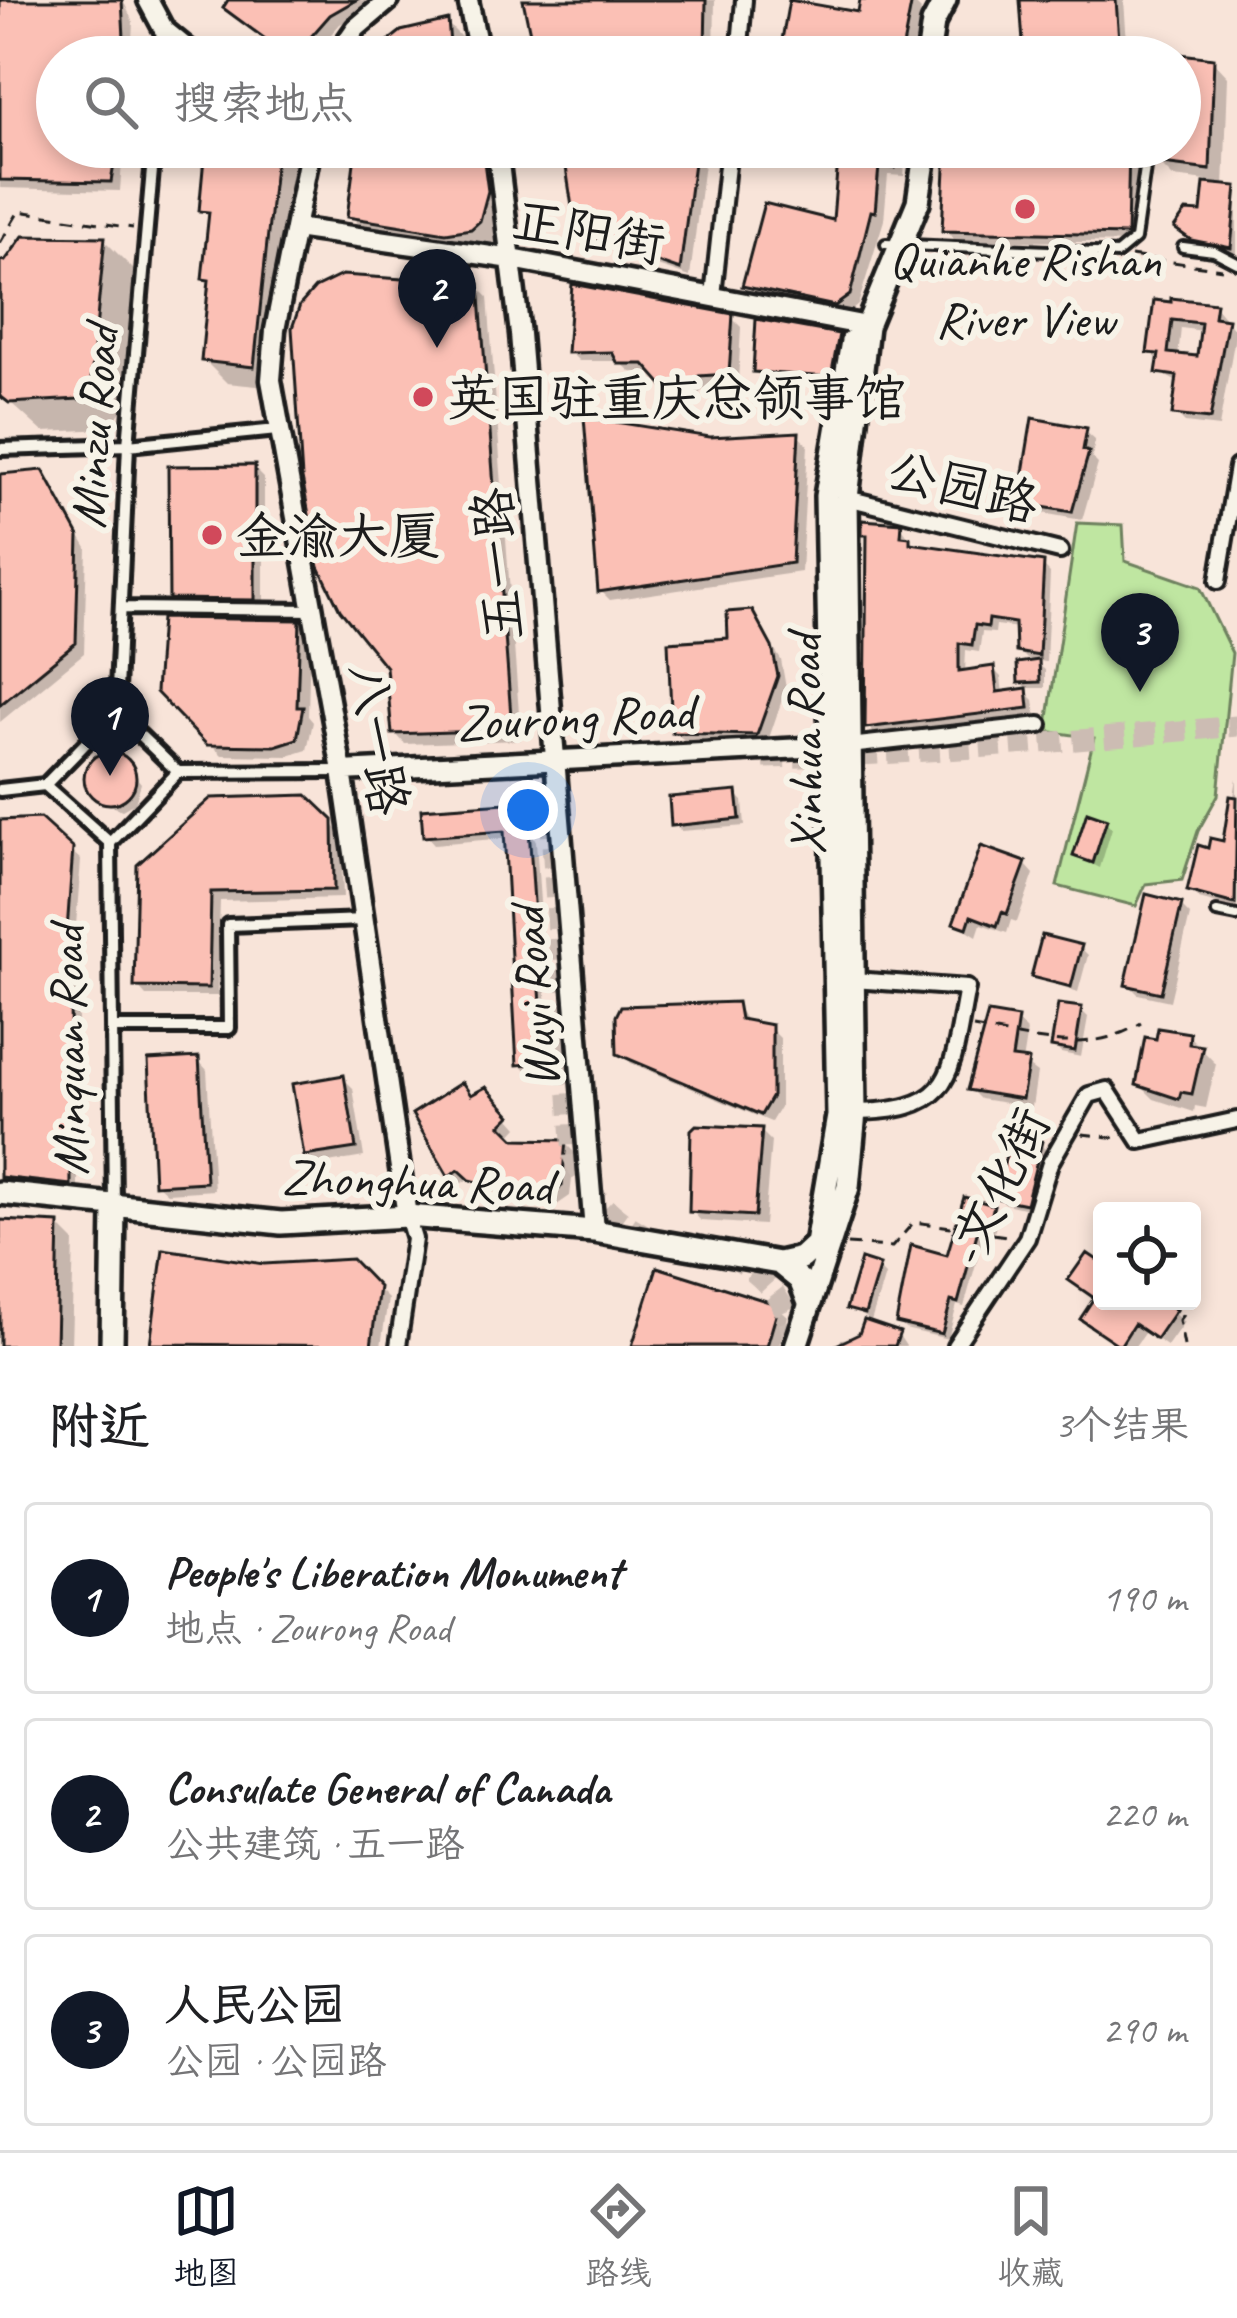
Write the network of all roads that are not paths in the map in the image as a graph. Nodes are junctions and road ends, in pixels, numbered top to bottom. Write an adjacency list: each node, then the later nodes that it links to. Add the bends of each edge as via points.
1 (148, 0): 7 (street)
2 (389, 0): 10 (street)
3 (468, 0): 11 (street)
4 (744, 0): 12 (street)
5 (933, 0): 13 (main road)
6 (945, 0): 14 (main road)
7 (164, 29): 8 (street); 9 (street)
8 (163, 36)
9 (172, 36)
10 (350, 36)
11 (476, 36)
12 (741, 36)
13 (920, 36)
14 (931, 36)
15 (152, 168): 30 (street, Minzu Road)
16 (307, 168): 22 (street, 八一路)
17 (500, 168): 25 (street, 五一路)
18 (727, 168): 27 (street)
19 (911, 168): 23 (main road, Xinhua Road)
20 (923, 168): 23 (main road, Xinhua Road, via 918,202)
21 (1145, 168): 23 (lane, via 1136,239 1117,254)
22 (295, 228): 25 (street, 正阳街); 29 (street, 八一路, via 275,330)
23 (892, 244): 28 (main road, Xinhua Road)
24 (1183, 247): 26 (lane, via 1214,251)
25 (512, 260): 27 (street, 正阳街); 42 (street, 五一路)
26 (1234, 267)
27 (713, 296): 28 (street, 正阳街)
28 (861, 324): 34 (main road, Xinhua Road); 41 (main road, Xinhua Road, via 826,496)
29 (277, 430): 30 (street); 38 (street, 八一路)
30 (128, 445): 31 (street); 37 (street, Minzu Road)
31 (0, 448)
32 (1237, 467): 33 (street)
33 (1234, 495): 36 (street)
34 (847, 498): 35 (street, 公园路); 41 (main road, Xinhua Road)
35 (1060, 550)
36 (1219, 581)
37 (122, 608): 38 (street); 39 (street, Minzu Road)
38 (314, 610): 43 (street, 八一路)
39 (116, 712): 44 (street); 45 (street)
40 (1040, 725): 41 (street)
41 (839, 746): 42 (street, Zourong Road); 51 (main road, Xinhua Road); 59 (main road, Xinhua Road, via 838,1116 816,1244)
42 (555, 759): 43 (street, Zourong Road); 58 (street, Wuyi Road)
43 (342, 771): 44 (street, Zourong Road); 50 (street, 八一路)
44 (178, 772): 47 (street)
45 (45, 785): 46 (street); 47 (street)
46 (0, 790)
47 (110, 843): 52 (street, Minquan Road)
48 (1217, 912): 49 (lane)
49 (1237, 916)
50 (365, 920): 52 (street, via 228,925 229,1028); 57 (street, 八一路)
51 (853, 980): 53 (main road, Xinhua Road); 53 (street, via 967,988 947,1077 928,1102)
52 (112, 1028): 56 (street, Minquan Road)
53 (855, 1112): 60 (main road, Xinhua Road, via 848,1187)
54 (1237, 1120): 64 (street, -文化街, via 1140,1141 1106,1090 1088,1095 1049,1163 1027,1238)
55 (0, 1193): 56 (main road, Zhonghua Road)
56 (113, 1206): 57 (main road, Zhonghua Road, via 281,1223); 61 (main road, Minquan Road)
57 (407, 1216): 58 (main road, Zhonghua Road); 62 (street, 八一路, via 414,1239)
58 (594, 1231): 59 (main road, Zhonghua Road)
59 (779, 1263): 60 (main road, via 800,1280)
60 (809, 1303): 63 (main road, Xinhua Road)
61 (112, 1346)
62 (398, 1346)
63 (796, 1346)
64 (956, 1346)

